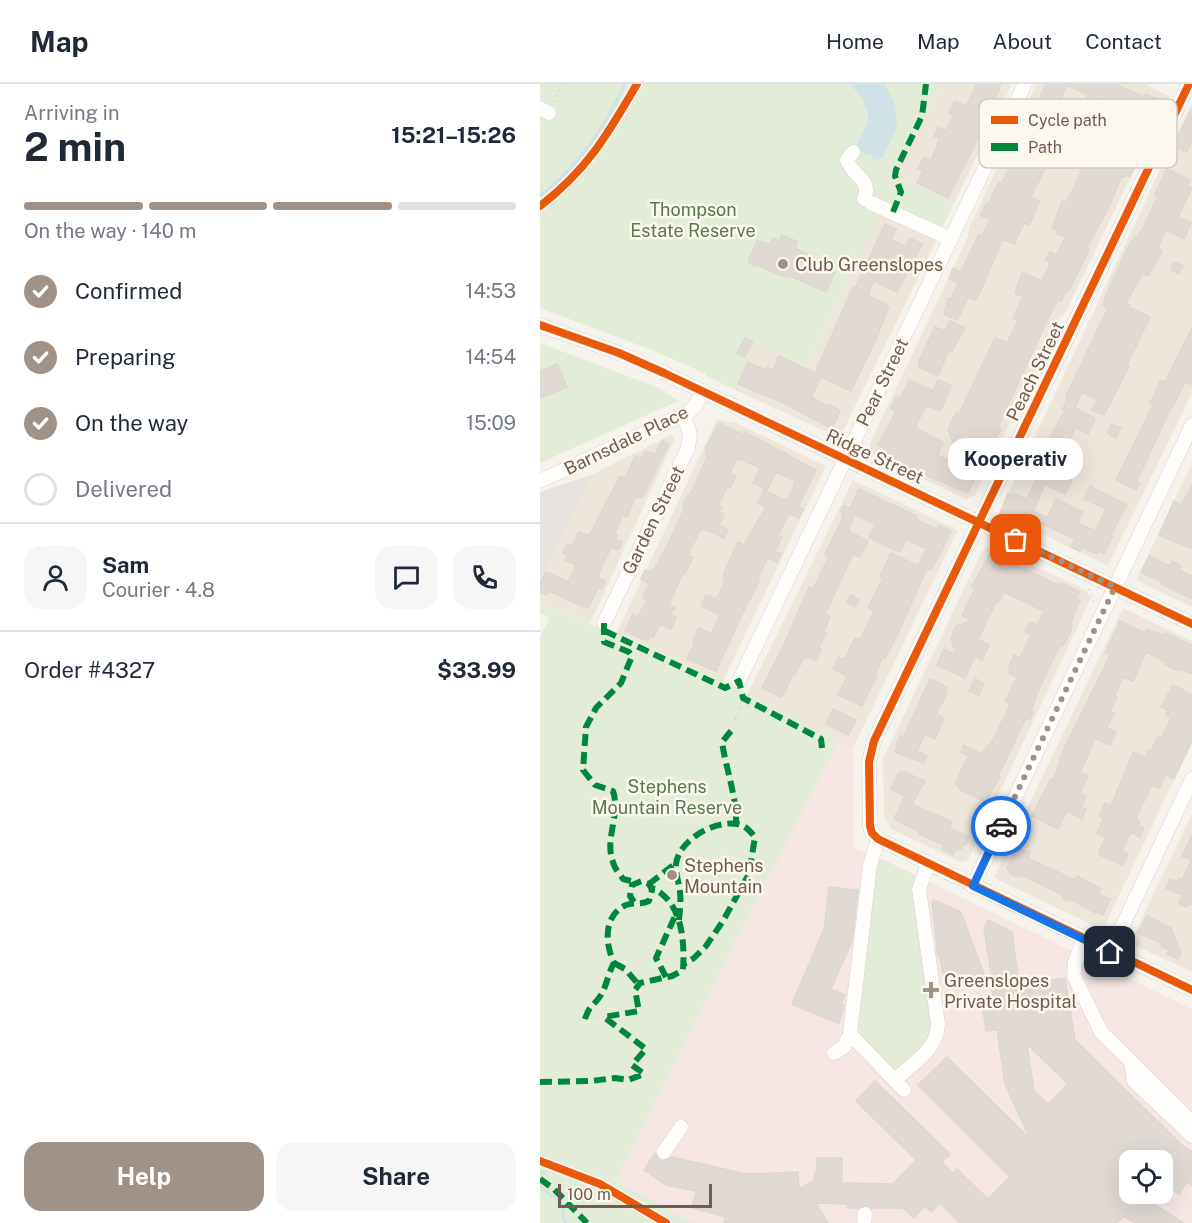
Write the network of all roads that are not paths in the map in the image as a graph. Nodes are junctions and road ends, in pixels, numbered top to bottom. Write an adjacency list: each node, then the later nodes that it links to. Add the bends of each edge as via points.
1 (1025, 84): 3 (street, Pear Street)
2 (1187, 87): 4 (street, Peach Street)
3 (1018, 99)
4 (1177, 108)
5 (853, 152): 8 (street, via 847,160 849,168 865,181 868,201)
6 (985, 168): 8 (street, Pear Street)
7 (1148, 168): 15 (street, Peach Street)
8 (951, 239): 13 (street, Pear Street)
9 (540, 326): 10 (street, Ridge Street, via 619,353)
10 (703, 391): 11 (street, Barnsdale Place, via 694,408); 13 (street, Ridge Street)
11 (683, 414): 14 (street, Barnsdale Place); 17 (street, Garden Street, via 690,434 688,448)
12 (1192, 425): 16 (street)
13 (846, 459): 15 (street, Ridge Street); 19 (street, Pear Street)
14 (540, 481)
15 (979, 523): 16 (street, Ridge Street); 21 (street, Peach Street, via 871,748 870,826)
16 (1115, 587): 18 (street, Ridge Street); 23 (street)
17 (604, 623)
18 (1192, 624)
19 (739, 681)
20 (1192, 779): 25 (street)
21 (878, 839): 22 (street); 27 (street, via 870,865)
22 (928, 864): 23 (street); 28 (street, via 919,889 938,1035 899,1085)
23 (973, 886): 24 (street)
24 (1084, 939): 25 (street); 29 (street, via 1074,966 1076,980 1101,1032)
25 (1110, 952): 26 (street)
26 (1192, 990)
27 (850, 1034): 28 (street); 28 (street, via 844,1047 834,1053)
28 (872, 1057)
29 (1131, 1062): 30 (street); 32 (street, via 1134,1081)
30 (1192, 1122)
31 (681, 1126): 33 (street)
32 (1192, 1136)
33 (664, 1152)

